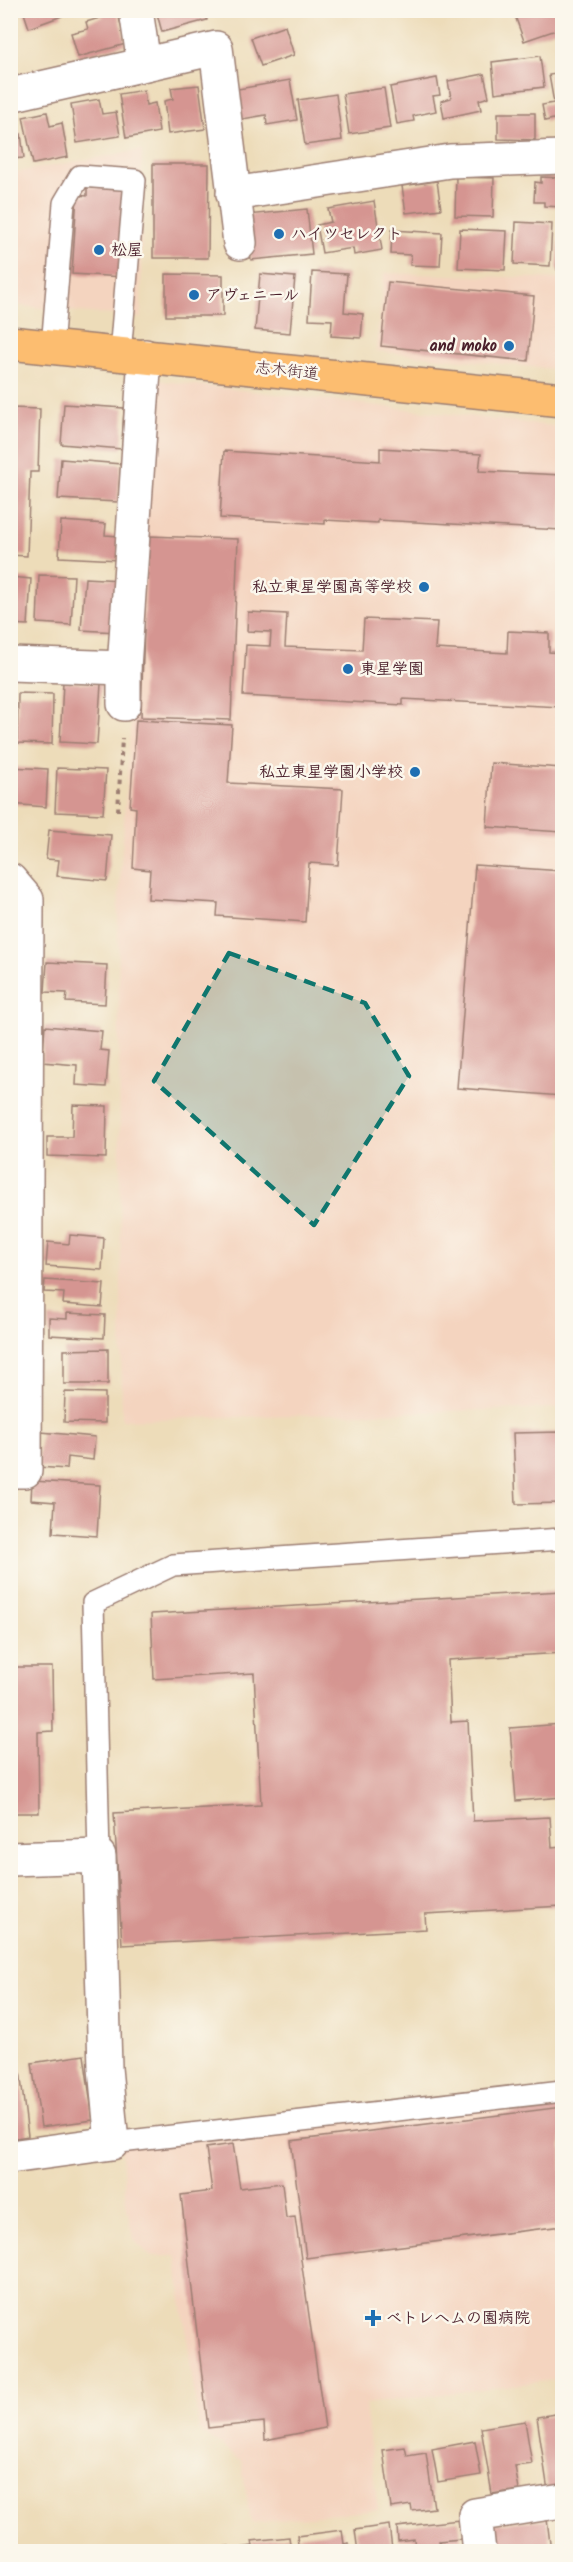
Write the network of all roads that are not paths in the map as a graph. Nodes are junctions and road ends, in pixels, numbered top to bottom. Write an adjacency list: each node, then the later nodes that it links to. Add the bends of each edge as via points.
1 (136, 10): 2 (street)
2 (144, 64): 3 (street); 5 (street, via 216,48)
3 (10, 95)
4 (562, 158): 5 (street, via 450,160)
5 (233, 194): 6 (street)
6 (240, 243)
7 (10, 343): 8 (main road, 志木街道)
8 (52, 347): 9 (main road, 志木街道); 9 (lane, via 64,202 80,176 135,180)
9 (133, 355): 10 (main road, 志木街道); 12 (street)
10 (562, 400)
11 (10, 664): 12 (street)
12 (124, 668): 13 (street)
13 (124, 704)
14 (10, 880): 15 (street, via 27,900)
15 (18, 1316): 16 (street, via 24,1471)
16 (10, 1471)
17 (562, 1539): 18 (lane, via 173,1565 93,1603)
18 (99, 1856): 19 (street); 21 (street, via 105,2068)
19 (10, 1858)
20 (562, 2091): 21 (lane)
21 (112, 2143): 22 (street)
22 (10, 2157)
23 (562, 2501): 24 (street, via 476,2515)
24 (479, 2552)

